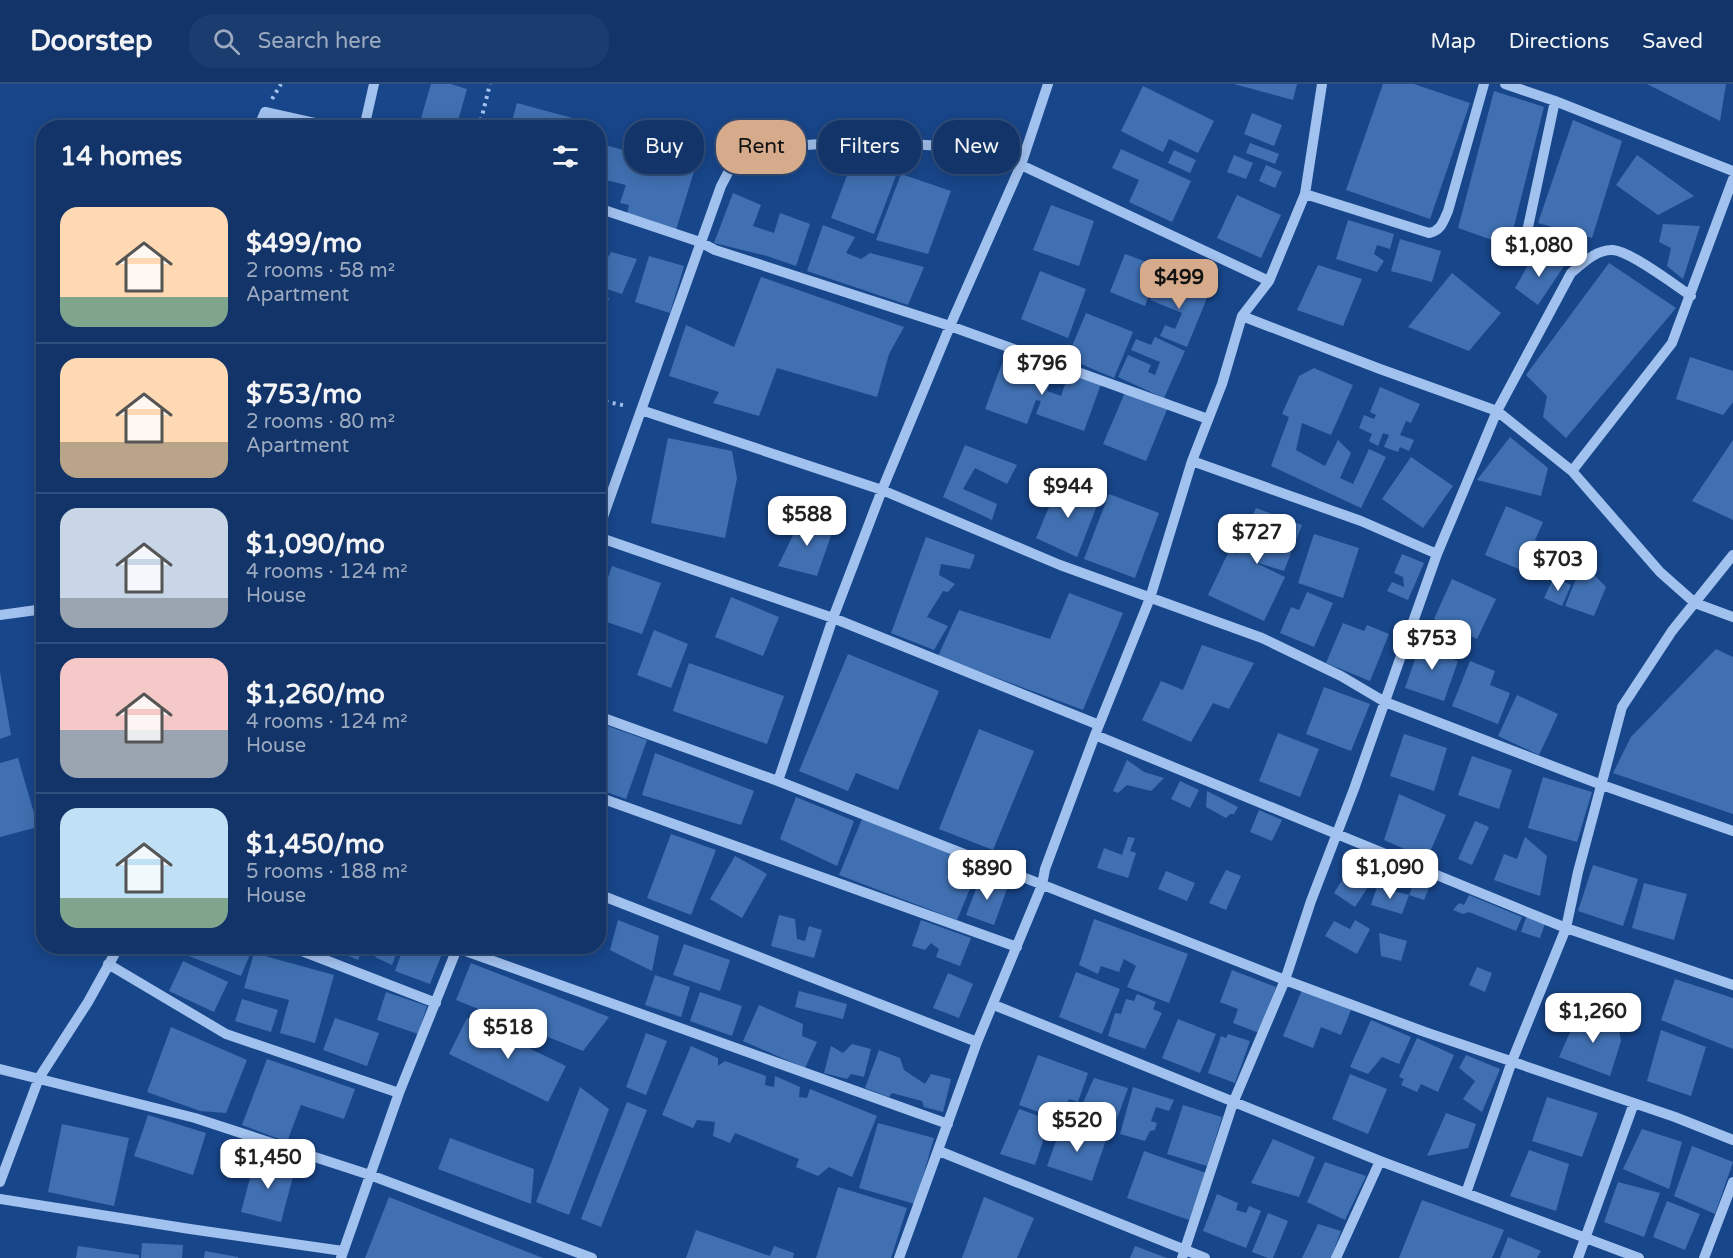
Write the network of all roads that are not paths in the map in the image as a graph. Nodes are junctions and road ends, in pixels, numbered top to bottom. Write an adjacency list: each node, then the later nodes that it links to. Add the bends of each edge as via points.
1 (374, 84): 9 (street)
2 (1048, 84): 10 (street)
3 (1322, 84): 13 (street)
4 (1484, 84): 13 (street, via 1448,212 1435,232)
5 (1505, 84): 6 (street)
6 (1555, 101): 11 (street); 15 (street)
7 (262, 120): 8 (street, via 265,112)
8 (301, 120)
9 (366, 120)
10 (1021, 165): 16 (street, via 941,146 864,141 763,148 730,169); 17 (street); 20 (street)
11 (1733, 171)
12 (1733, 179): 18 (street)
13 (1305, 194): 17 (street)
14 (606, 211): 16 (street)
15 (1525, 241)
16 (700, 242): 20 (street); 21 (street)
17 (1269, 281): 19 (street)
18 (1691, 296): 22 (street, via 1631,256 1612,250 1592,256 1571,273); 25 (street, via 1672,343)
19 (1242, 316): 22 (street); 23 (street)
20 (950, 326): 23 (street); 26 (street)
21 (641, 410): 26 (street); 27 (street)
22 (1497, 411): 25 (street); 29 (street)
23 (1208, 420): 24 (street)
24 (1192, 461): 29 (street, via 1361,521); 31 (street)
25 (1572, 471): 32 (street, via 1660,572)
26 (882, 490): 31 (street, via 1060,565); 36 (street)
27 (606, 508)
28 (606, 540): 36 (street)
29 (1437, 554): 37 (street)
30 (1733, 555): 32 (street)
31 (1150, 598): 37 (street, via 1262,638); 39 (street)
32 (1695, 603): 35 (street); 41 (street, via 1622,707)
33 (36, 610): 34 (street)
34 (0, 615)
35 (1733, 616)
36 (833, 618): 39 (street); 40 (street)
37 (1385, 702): 41 (street); 44 (street)
38 (606, 719): 40 (street)
39 (1097, 730): 44 (street); 45 (street)
40 (778, 781): 45 (street)
41 (1602, 785): 43 (street); 47 (street)
42 (606, 800): 48 (street)
43 (1733, 831)
44 (1337, 833): 47 (street); 54 (street)
45 (1042, 885): 48 (street); 54 (street)
46 (606, 897): 58 (street)
47 (1566, 928): 55 (street); 59 (street)
48 (1017, 947): 57 (street)
49 (114, 954): 53 (street)
50 (310, 954): 56 (street)
51 (455, 954): 56 (street)
52 (477, 954): 65 (street)
53 (108, 964): 61 (street); 62 (street, via 226,1034)
54 (1285, 980): 59 (street); 63 (street)
55 (1733, 985)
56 (436, 1003): 62 (street)
57 (994, 1005): 58 (street); 63 (street)
58 (977, 1042): 65 (street)
59 (1512, 1061): 64 (street); 72 (street)
60 (0, 1069): 61 (street)
61 (39, 1078): 69 (street, via 195,1118); 70 (street)
62 (399, 1093): 69 (street)
63 (1233, 1103): 68 (street); 76 (street)
64 (1634, 1103): 66 (street); 74 (street)
65 (948, 1124): 67 (street)
66 (1733, 1140)
67 (939, 1151): 76 (street); 78 (street)
68 (1380, 1161): 72 (street); 80 (street)
69 (370, 1175): 75 (street); 77 (street)
70 (0, 1182)
71 (1733, 1182): 83 (street)
72 (1466, 1193): 74 (street)
73 (0, 1199): 75 (street)
74 (1586, 1236): 81 (street); 82 (street)
75 (342, 1255)
76 (1184, 1255): 79 (street)
77 (592, 1258)
78 (900, 1258)
79 (1204, 1258)
80 (1336, 1258)
81 (1578, 1258)
82 (1639, 1258)
83 (1704, 1258)

